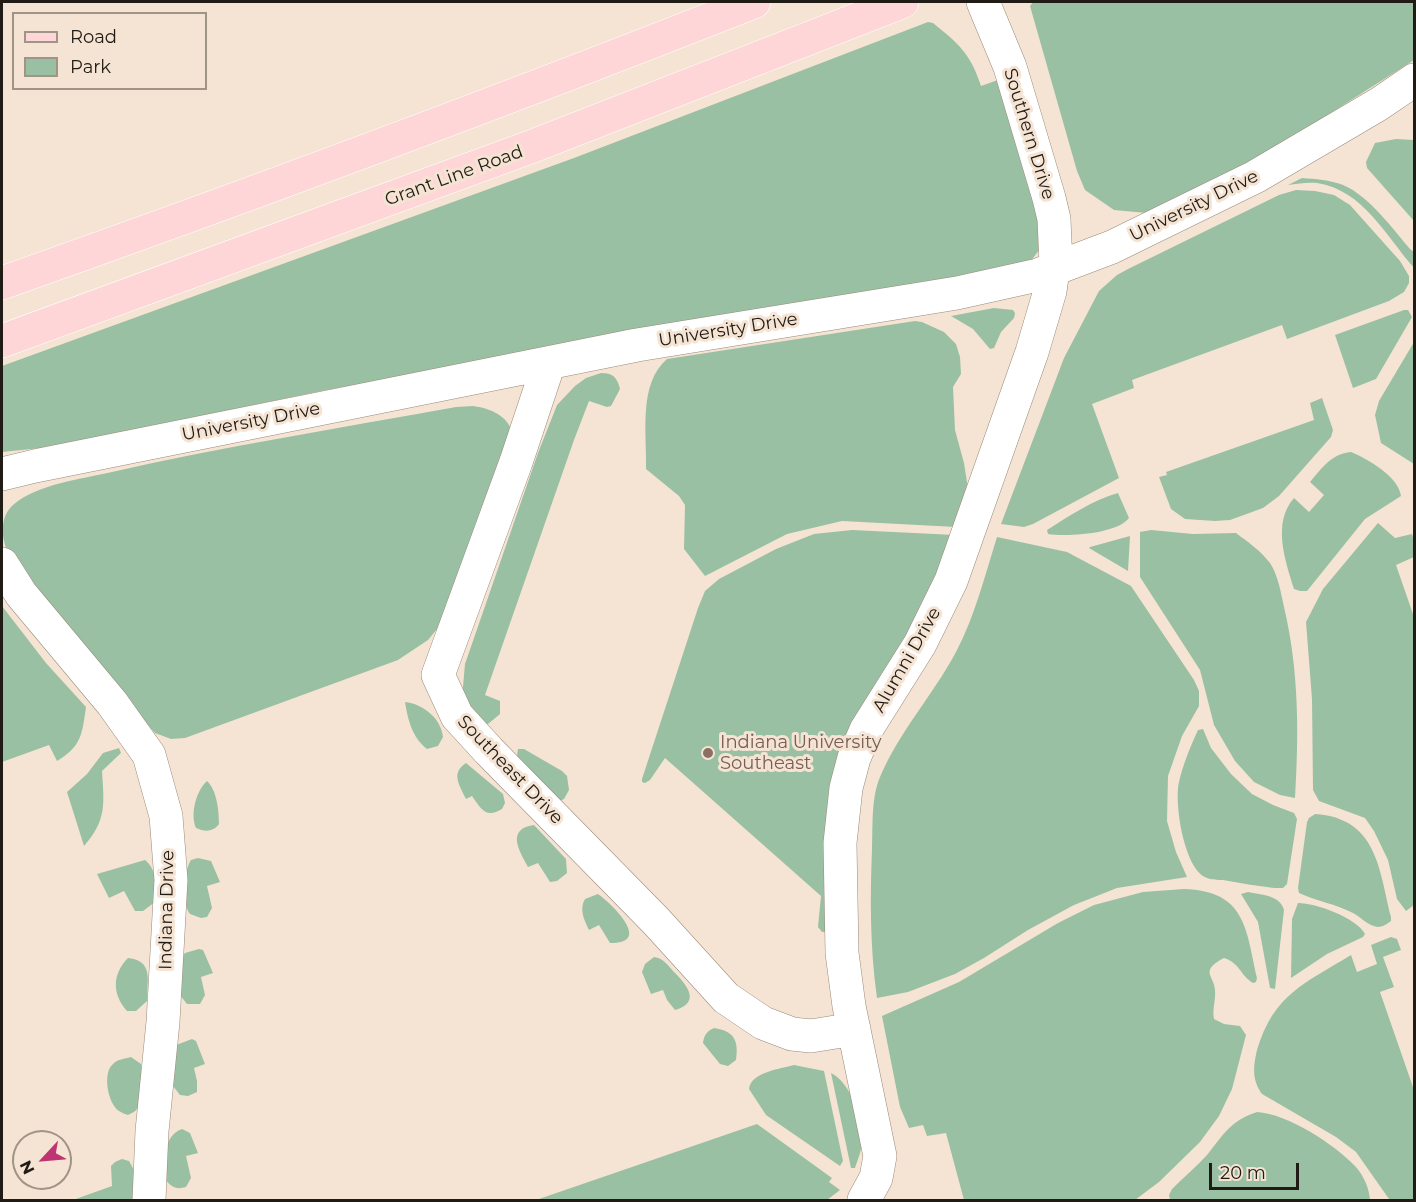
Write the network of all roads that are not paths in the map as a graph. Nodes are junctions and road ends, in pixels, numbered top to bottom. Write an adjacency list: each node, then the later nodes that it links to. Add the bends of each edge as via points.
1 (754, 2): 6 (main road, via 514,96)
2 (902, 2): 7 (main road, Grant Line Road, via 522,151)
3 (983, 2): 5 (street, Southern Drive, via 1010,67 1049,198 1054,219)
4 (1413, 84): 5 (street, University Drive, via 1255,177 1112,247)
5 (1053, 270): 8 (street, University Drive, via 957,293); 11 (street, Alumni Drive, via 1032,352 951,582 920,644 866,730 846,788 840,843 842,953)
6 (2, 283)
7 (2, 341)
8 (549, 363): 9 (street, University Drive); 11 (street, Southeast Drive, via 438,675 457,716 726,998 763,1023 792,1034 811,1036)
9 (2, 474)
10 (2, 564): 12 (street, Indiana Drive, via 21,594 112,703 149,755 166,816 171,880)
11 (854, 1029): 13 (street, Alumni Drive, via 880,1156 876,1178)
12 (149, 1200)
13 (864, 1200)

